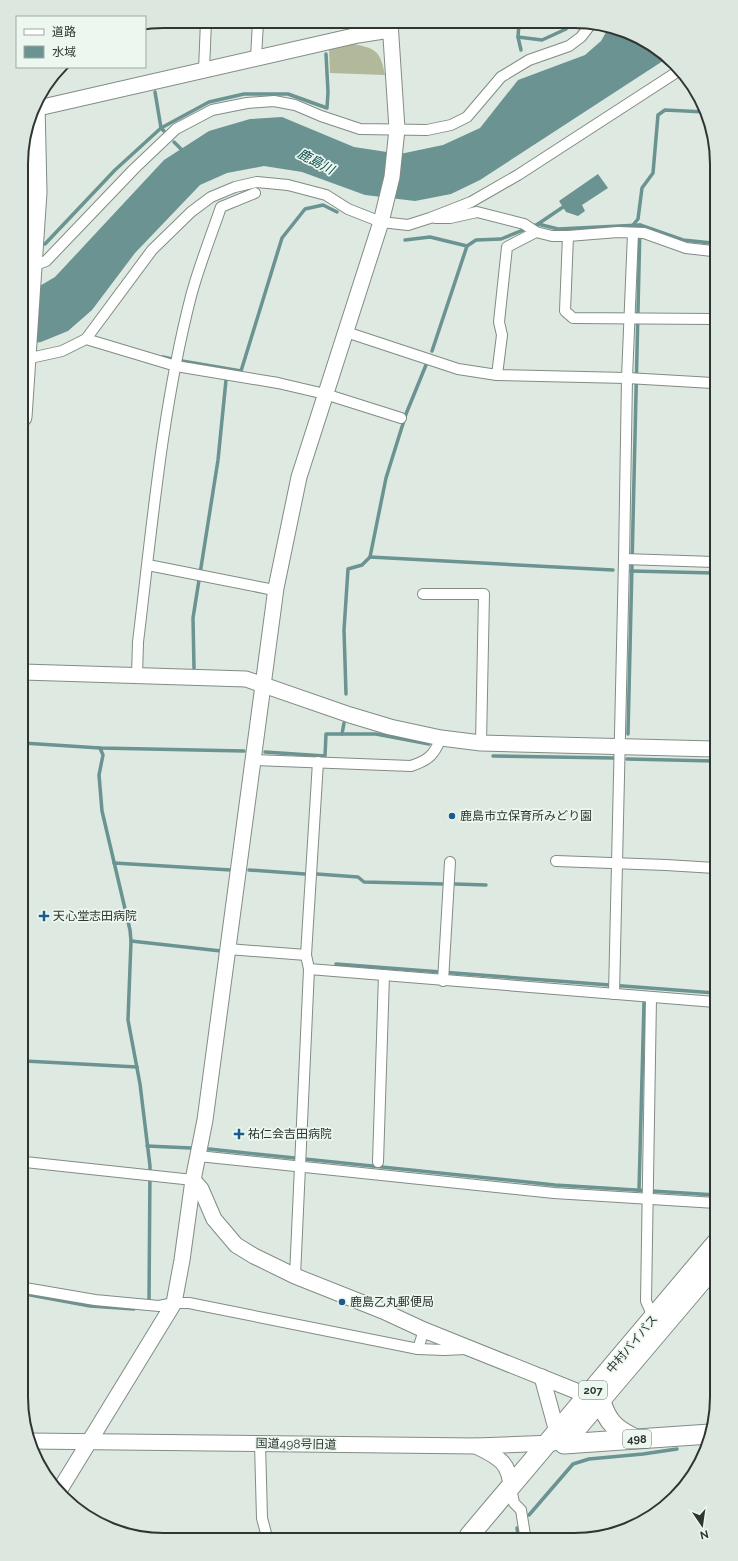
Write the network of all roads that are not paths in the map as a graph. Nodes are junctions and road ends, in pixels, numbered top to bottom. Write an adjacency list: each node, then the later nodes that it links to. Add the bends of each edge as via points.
1 (206, 28): 7 (street)
2 (258, 28): 6 (street)
3 (383, 28): 6 (street)
4 (390, 28): 11 (street)
5 (587, 29): 11 (street, via 568,46 529,60 501,77 467,117 451,125)
6 (256, 58): 7 (street)
7 (204, 70): 9 (street)
8 (675, 73): 14 (street, via 518,175 471,202)
9 (41, 106)
10 (35, 120): 19 (highway, via 37,192)
11 (397, 136): 13 (street, via 392,177); 19 (street, via 360,129 295,105 274,101 212,110 176,129)
12 (255, 193): 26 (street, via 221,207 191,295)
13 (383, 216): 14 (street, via 408,225); 22 (street); 24 (street, via 348,209 326,195 288,185 257,182 235,187 211,197 190,212 152,250)
14 (430, 218): 15 (street, via 450,218 477,212 524,224)
15 (536, 232): 17 (street); 27 (street, via 507,247 498,322 502,335)
16 (633, 233): 17 (street); 18 (street, via 644,233 686,248); 20 (street)
17 (568, 236): 20 (street, via 565,311 573,318)
18 (710, 251)
19 (33, 273): 23 (highway)
20 (629, 319): 21 (street); 28 (street)
21 (710, 320)
22 (346, 332): 27 (street, via 458,369); 30 (street)
23 (28, 334)
24 (86, 339): 25 (street, via 62,351); 26 (street)
25 (28, 359)
26 (176, 366): 30 (street, via 278,383); 34 (street, via 164,430)
27 (497, 375): 28 (street)
28 (627, 378): 29 (street); 32 (street)
29 (710, 383)
30 (325, 394): 31 (street); 35 (street, via 299,477)
31 (401, 418)
32 (624, 559): 33 (street); 42 (street)
33 (710, 562)
34 (148, 565): 35 (street, via 269,589); 38 (street, via 138,642)
35 (276, 588): 39 (street)
36 (423, 594): 41 (street, via 484,594)
37 (28, 672): 38 (street)
38 (137, 676): 39 (street, via 246,679)
39 (264, 684): 40 (street, via 357,717); 44 (street)
40 (442, 738): 41 (street); 45 (street, via 435,753 422,763 411,766)
41 (481, 743): 42 (street)
42 (619, 747): 43 (street); 48 (street)
43 (710, 749)
44 (253, 760): 45 (street); 50 (street)
45 (318, 762): 51 (street)
46 (556, 861): 48 (street)
47 (450, 862): 54 (street)
48 (617, 864): 49 (street); 55 (street)
49 (710, 868)
50 (228, 949): 51 (street); 58 (street)
51 (306, 955): 52 (street)
52 (309, 969): 53 (street); 61 (street)
53 (384, 975): 54 (street); 60 (street)
54 (443, 980): 55 (street)
55 (614, 994): 56 (street)
56 (652, 997): 57 (street); 63 (street)
57 (710, 1002)
58 (198, 1156): 61 (street); 62 (street)
59 (28, 1162): 62 (street)
60 (378, 1162)
61 (300, 1166): 63 (street, via 554,1192); 69 (street)
62 (193, 1180): 65 (street); 66 (street, via 201,1189)
63 (648, 1198): 64 (street); 72 (street, via 646,1301)
64 (710, 1203)
65 (188, 1219): 66 (street); 71 (street)
66 (214, 1219): 69 (street, via 236,1245)
67 (710, 1251): 72 (highway, 中村バイパス / 207)
68 (710, 1270): 72 (highway, 中村バイパス / 207)
69 (295, 1276): 73 (street)
70 (28, 1289): 71 (street, via 95,1300 159,1306)
71 (174, 1303): 74 (street, via 188,1303); 82 (street)
72 (658, 1325): 77 (highway, 中村バイパス / 207)
73 (424, 1330): 74 (street); 75 (street)
74 (418, 1349): 75 (street)
75 (472, 1349): 76 (street)
76 (542, 1377): 77 (street); 80 (street)
77 (594, 1399): 79 (highway, via 617,1429); 80 (highway, 中村バイパス / 207)
78 (704, 1434): 79 (highway, 498)
79 (636, 1439): 80 (highway, 498)
80 (557, 1440): 84 (street, 国道498号旧道); 86 (highway, 中村バイパス / 207)
81 (36, 1441): 82 (street, 国道498号旧道)
82 (89, 1442): 83 (street, 国道498号旧道); 85 (street)
83 (260, 1444): 84 (street, 国道498号旧道); 87 (street, via 262,1518)
84 (476, 1446): 86 (street, via 500,1458 507,1467)
85 (62, 1487)
86 (512, 1496): 88 (highway, 中村バイパス / 207); 89 (highway, 中村バイパス / 207); 90 (street, via 521,1510)
87 (266, 1533)
88 (472, 1533)
89 (488, 1533)
90 (525, 1533)

